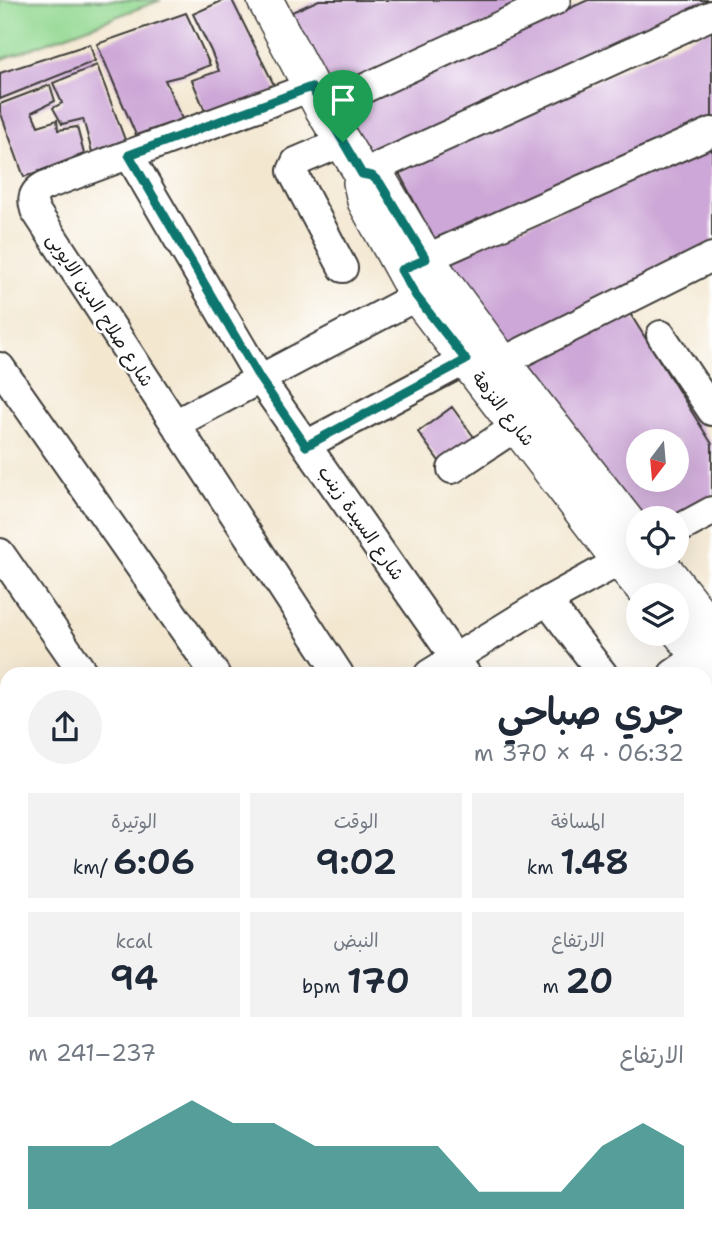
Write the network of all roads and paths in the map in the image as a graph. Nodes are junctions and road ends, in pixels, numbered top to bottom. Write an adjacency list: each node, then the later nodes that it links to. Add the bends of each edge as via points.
1 (556, 0): 4 (street, شارع صلاح الدين الايوبى)
2 (274, 3): 4 (main road, شارع النزهة)
3 (712, 15): 8 (street)
4 (317, 97): 6 (main road, شارع النزهة); 7 (street, شارع صلاح الدين الايوبى)
5 (712, 132): 11 (street)
6 (343, 142): 8 (main road, شارع النزهة); 10 (street, via 296,162 292,171)
7 (129, 155): 16 (street, شارع السيدة زينب); 18 (street, شارع صلاح الدين الايوبى, via 44,186 35,191 32,200 34,210)
8 (362, 174): 11 (main road, شارع النزهة, via 380,183)
9 (712, 257): 14 (street)
10 (343, 268)
11 (414, 275): 13 (main road, شارع النزهة); 14 (main road, شارع النزهة); 16 (street)
12 (661, 335): 17 (street)
13 (466, 360): 19 (main road, شارع النزهة); 20 (street)
14 (502, 362): 24 (main road, شارع النزهة)
15 (0, 366): 33 (street)
16 (260, 379): 18 (street); 20 (street, شارع السيدة زينب)
17 (712, 411)
18 (175, 424): 34 (street, شارع صلاح الدين الايوبى)
19 (517, 426): 21 (street); 25 (main road, شارع النزهة)
20 (306, 446): 31 (street, شارع السيدة زينب)
21 (452, 469)
22 (712, 510): 23 (street)
23 (689, 523)
24 (626, 535)
25 (626, 540)
26 (0, 553): 32 (street)
27 (626, 558): 29 (street)
28 (648, 569): 30 (main road, شارع النزهة)
29 (547, 601): 31 (street); 35 (street)
30 (699, 657)
31 (461, 666)
32 (79, 667)
33 (210, 667)
34 (333, 667)
35 (598, 667)

